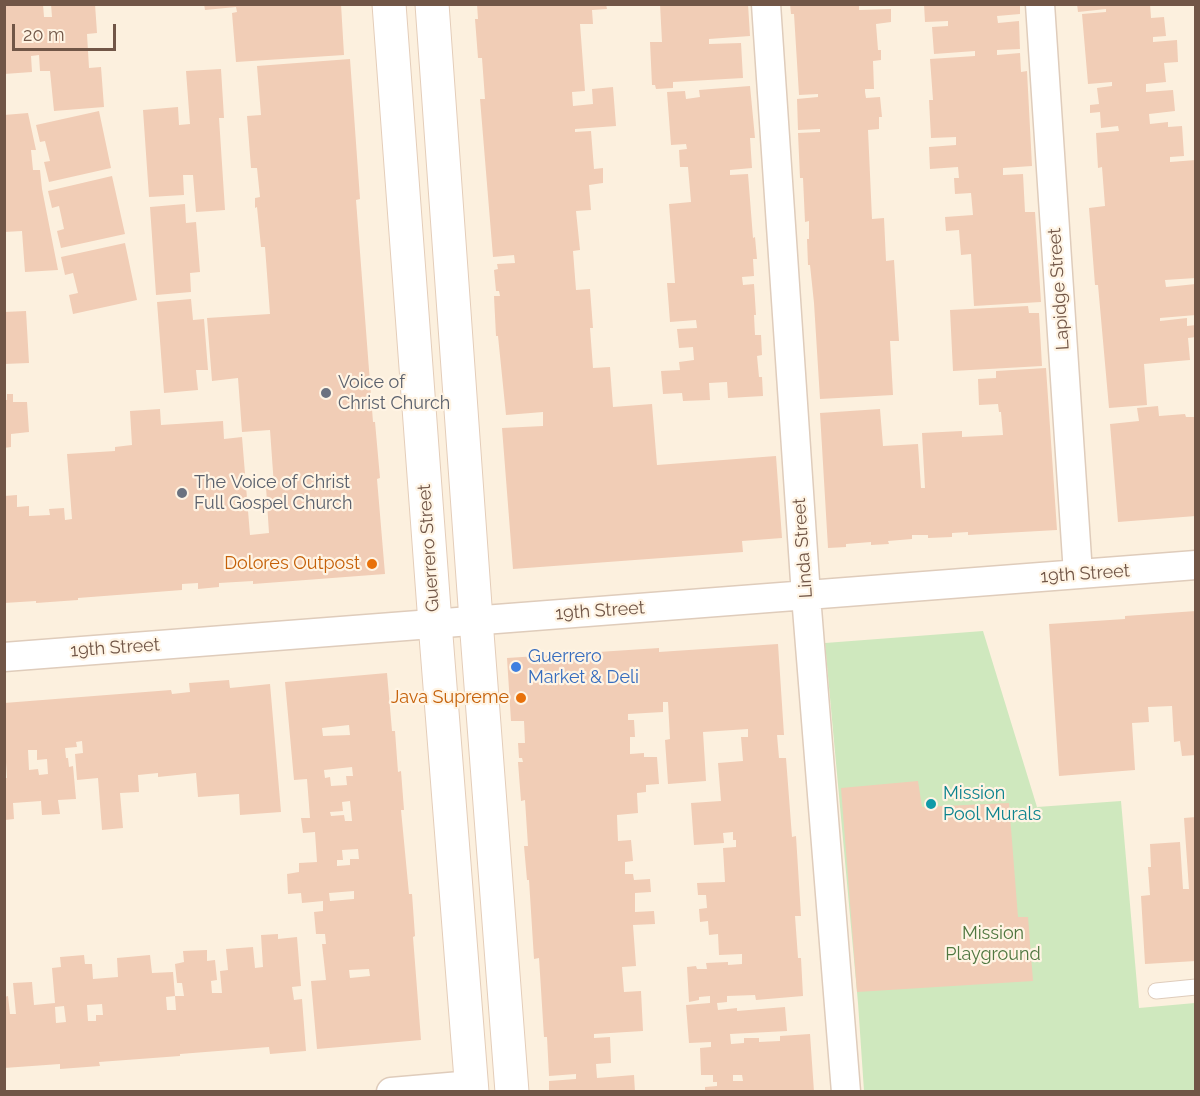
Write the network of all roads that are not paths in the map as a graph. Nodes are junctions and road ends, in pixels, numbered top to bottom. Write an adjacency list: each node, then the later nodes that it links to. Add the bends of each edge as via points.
1 (389, 4): 9 (main road, Guerrero Street)
2 (432, 4): 8 (main road)
3 (766, 4): 7 (street, Linda Street)
4 (1040, 4): 6 (street, Lapidge Street)
5 (1196, 566): 6 (street, 19th Street)
6 (1078, 574): 7 (street, 19th Street)
7 (806, 596): 8 (street, 19th Street); 16 (street, Linda Street)
8 (476, 620): 9 (street, 19th Street); 15 (main road)
9 (435, 623): 10 (street, 19th Street); 13 (main road, Guerrero Street)
10 (4, 657)
11 (1196, 987): 12 (lane)
12 (1156, 991)
13 (472, 1088): 14 (street)
14 (391, 1092)
15 (513, 1092)
16 (846, 1092)

